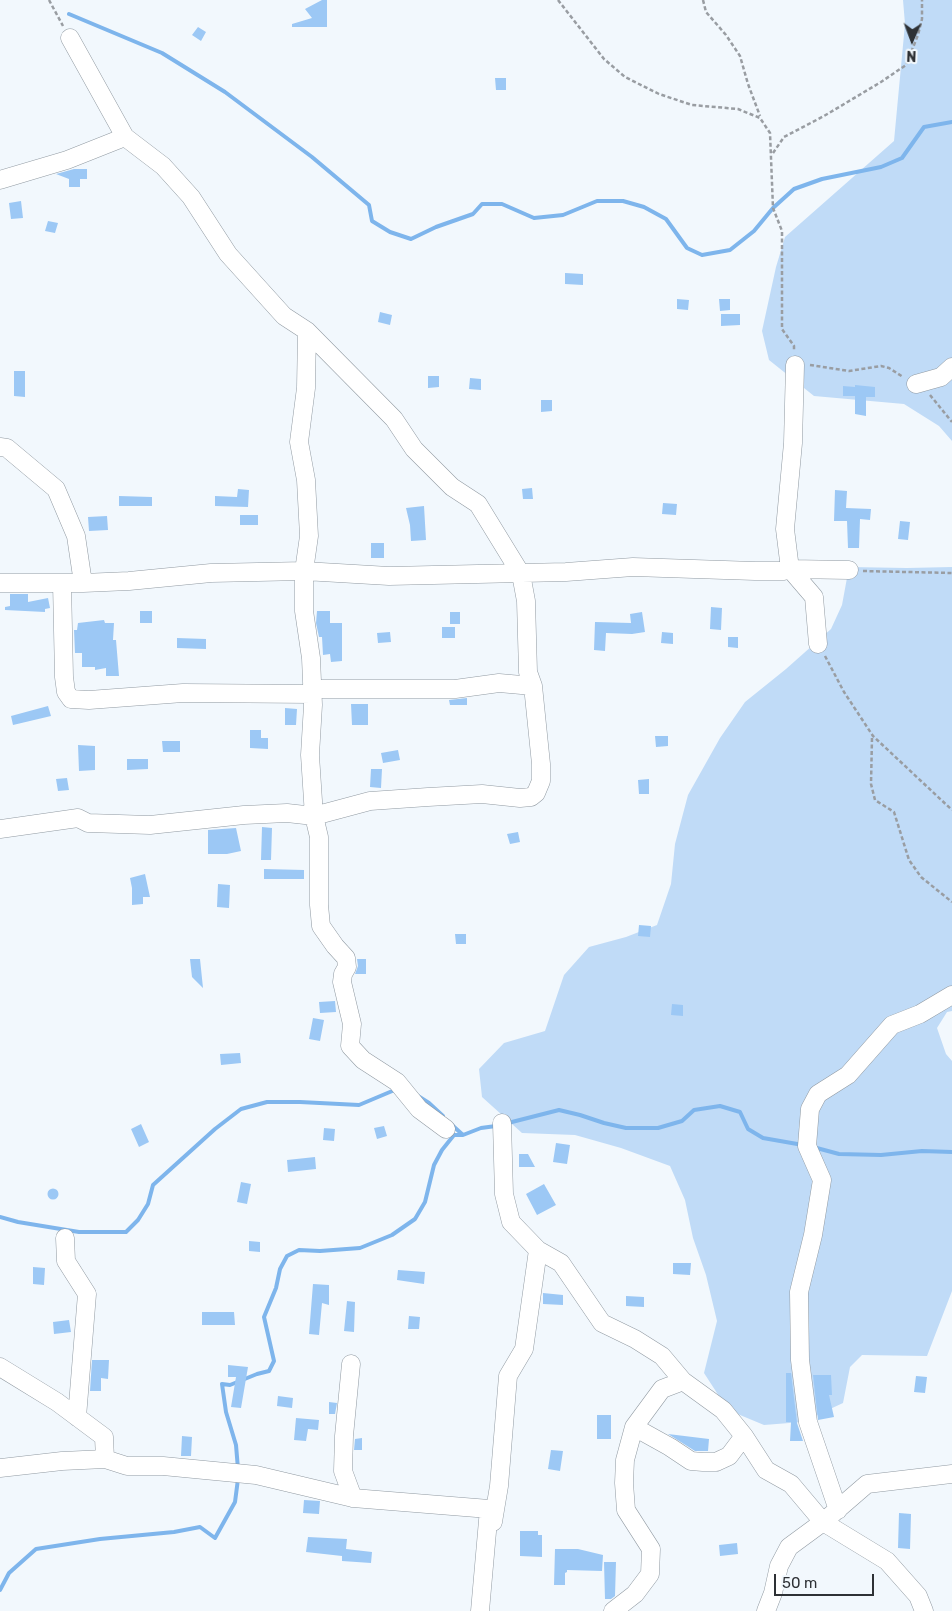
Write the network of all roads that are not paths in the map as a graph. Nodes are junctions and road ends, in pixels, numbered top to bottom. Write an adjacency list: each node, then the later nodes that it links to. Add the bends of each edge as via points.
1 (70, 38): 2 (street)
2 (125, 137): 3 (street, via 67,160); 4 (street, via 163,166 191,197 228,254 284,316)
3 (0, 180)
4 (307, 331): 11 (street, via 306,388 299,442 306,480 310,536); 12 (street, via 394,419 414,449 452,487 478,504)
5 (795, 365): 9 (street, via 793,443 785,529)
6 (952, 367): 7 (street, via 941,377)
7 (916, 384)
8 (0, 447): 14 (street, via 7,448 56,489 76,536)
9 (790, 569): 10 (street); 12 (street, via 633,567); 16 (street, via 814,596)
10 (849, 570)
11 (304, 571): 12 (street, via 389,576); 14 (street, via 210,573); 18 (street, via 304,611)
12 (521, 574): 17 (street, via 526,601 528,672)
13 (0, 583): 15 (street)
14 (82, 583): 15 (street)
15 (62, 584): 18 (street, via 64,677 66,692 71,699)
16 (818, 644)
17 (533, 686): 18 (street, via 499,684 455,689); 19 (street, via 541,764 540,781 531,797 482,794 370,801)
18 (313, 691): 19 (street, via 310,755)
19 (314, 816): 20 (street, via 287,813 244,815 150,825 95,824 78,818); 23 (street, via 319,838 321,926 346,958 342,982 352,1024 350,1046 363,1060 398,1082 419,1109)
20 (0, 829)
21 (952, 995): 36 (street, via 920,1014 892,1025 848,1076 818,1094 810,1109 807,1146 822,1180 799,1292 800,1360 808,1422)
22 (502, 1123): 25 (street, via 504,1194 511,1222)
23 (446, 1129)
24 (65, 1238): 29 (street, via 66,1261 87,1294)
25 (538, 1250): 28 (street, via 561,1263 602,1323 662,1356); 39 (street, via 524,1349 508,1376 499,1486)
26 (352, 1364): 35 (street, via 343,1471)
27 (0, 1367): 29 (street)
28 (683, 1381): 30 (street, via 662,1389); 31 (street, via 723,1410)
29 (77, 1417): 32 (street, via 104,1436)
30 (634, 1427): 31 (street, via 691,1461 703,1462 716,1462 729,1456); 38 (street, via 625,1460 626,1510 651,1548 651,1557 650,1574)
31 (744, 1436): 37 (street, via 766,1470 791,1484)
32 (105, 1459): 33 (street); 35 (street, via 128,1466 256,1475)
33 (0, 1468)
34 (952, 1474): 36 (street, via 867,1484)
35 (353, 1498): 39 (street, via 489,1508)
36 (838, 1510): 37 (street)
37 (823, 1522): 41 (street, via 789,1547 779,1566 774,1593); 42 (street, via 887,1561 918,1596)
38 (630, 1605): 40 (street)
39 (479, 1611)
40 (613, 1611)
41 (766, 1611)
42 (924, 1611)

